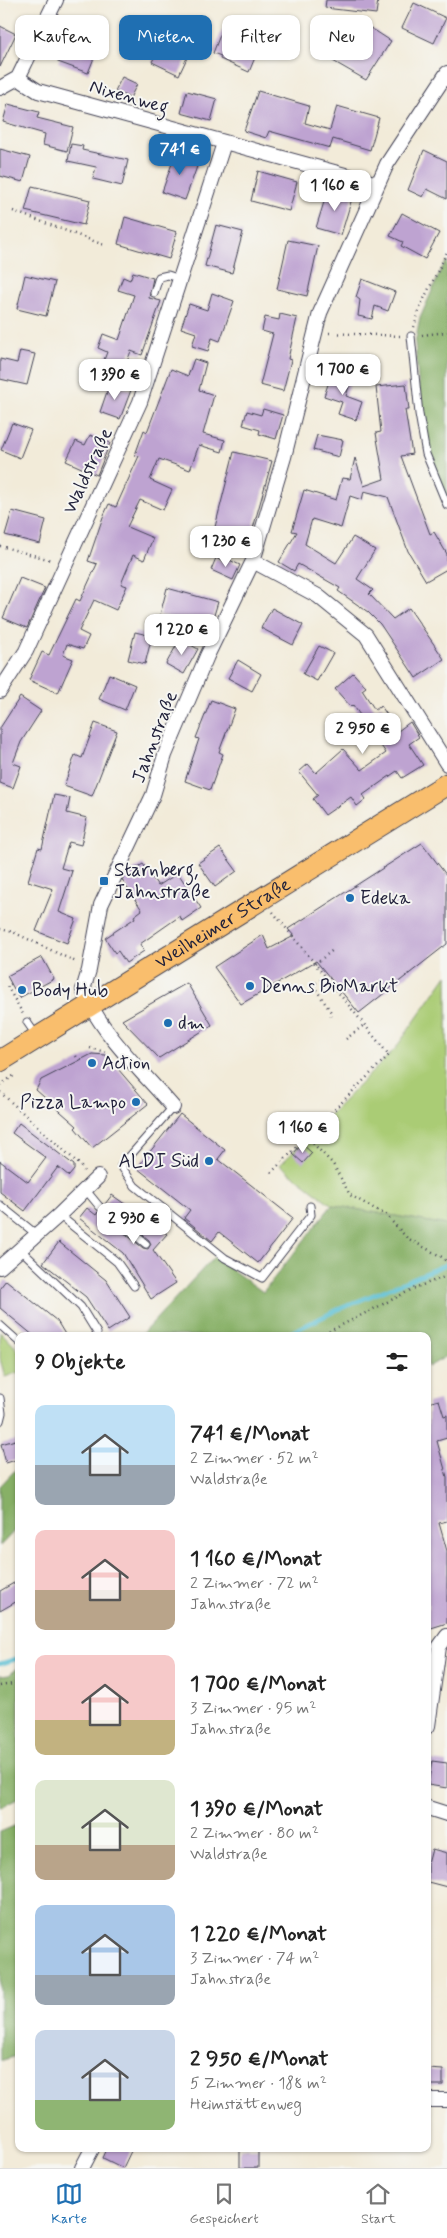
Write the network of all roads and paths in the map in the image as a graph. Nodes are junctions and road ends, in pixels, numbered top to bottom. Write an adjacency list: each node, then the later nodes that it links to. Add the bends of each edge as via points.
1 (56, 0): 3 (street)
2 (447, 73): 6 (street, Jahnstraße, via 387,164)
3 (18, 78): 4 (street); 5 (street, Nixenweg, via 38,91)
4 (0, 88)
5 (224, 143): 6 (street, Nixenweg); 10 (street, Waldstraße)
6 (378, 184): 17 (street, Jahnstraße, via 320,313 284,457)
7 (13, 211): 8 (path)
8 (104, 245)
9 (447, 252): 14 (path, via 421,305)
10 (180, 279): 11 (lane, via 168,275 158,277); 18 (street, Waldstraße, via 140,402)
11 (154, 293)
12 (447, 332): 14 (path)
13 (341, 334): 14 (path)
14 (411, 336): 15 (lane, via 426,454)
15 (447, 505)
16 (0, 546): 18 (path)
17 (253, 561): 20 (street, via 318,596 366,635); 26 (street, Jahnstraße, via 207,656 164,755 153,795 101,904)
18 (66, 564): 19 (street, Waldstraße, via 26,651)
19 (0, 691)
20 (447, 764)
21 (447, 784): 29 (main road, Weilheimer Straße)
22 (272, 912): 25 (path)
23 (0, 929): 26 (path, via 63,954)
24 (333, 950): 25 (path)
25 (315, 964): 27 (path)
26 (89, 970): 29 (street, Jahnstraße, via 83,990)
27 (325, 977): 30 (path, via 313,985 331,1012); 31 (path)
28 (11, 984): 32 (path, via 7,986)
29 (90, 1004): 32 (main road, Weilheimer Straße); 40 (street, via 120,1047)
30 (331, 1020)
31 (364, 1025): 33 (path); 41 (path, via 389,1055)
32 (32, 1029): 37 (main road, Weilheimer Straße)
33 (346, 1039)
34 (90, 1048): 36 (path, via 106,1052)
35 (76, 1056): 38 (path)
36 (109, 1056)
37 (0, 1061)
38 (79, 1061)
39 (0, 1092): 43 (path, via 80,1164)
40 (173, 1106): 45 (lane, via 121,1166 135,1186 225,1258 262,1278 311,1215)
41 (306, 1136): 42 (path); 50 (path, via 334,1164 350,1194 386,1216 407,1238)
42 (271, 1173)
43 (91, 1183): 46 (street); 48 (lane, via 99,1206)
44 (0, 1205): 47 (lane)
45 (310, 1206)
46 (59, 1215): 47 (street); 53 (lane, via 117,1262)
47 (36, 1234): 49 (street)
48 (146, 1244)
49 (21, 1250): 51 (street); 55 (lane, via 81,1307)
50 (447, 1262)
51 (0, 1267)
52 (447, 1276): 56 (path, via 417,1287)
53 (134, 1286)
54 (0, 1325): 57 (lane)
55 (96, 1332)
56 (328, 1332)
57 (15, 1338)
58 (0, 1398): 59 (lane)
59 (0, 1421)
60 (447, 1636): 63 (street, via 439,1647)
61 (15, 1684): 62 (path)
62 (0, 1686)
63 (431, 1704)
64 (431, 1809): 65 (street)
65 (447, 1814)
66 (431, 2100): 67 (street)
67 (447, 2100)
68 (90, 2152): 69 (street)
69 (82, 2168)

